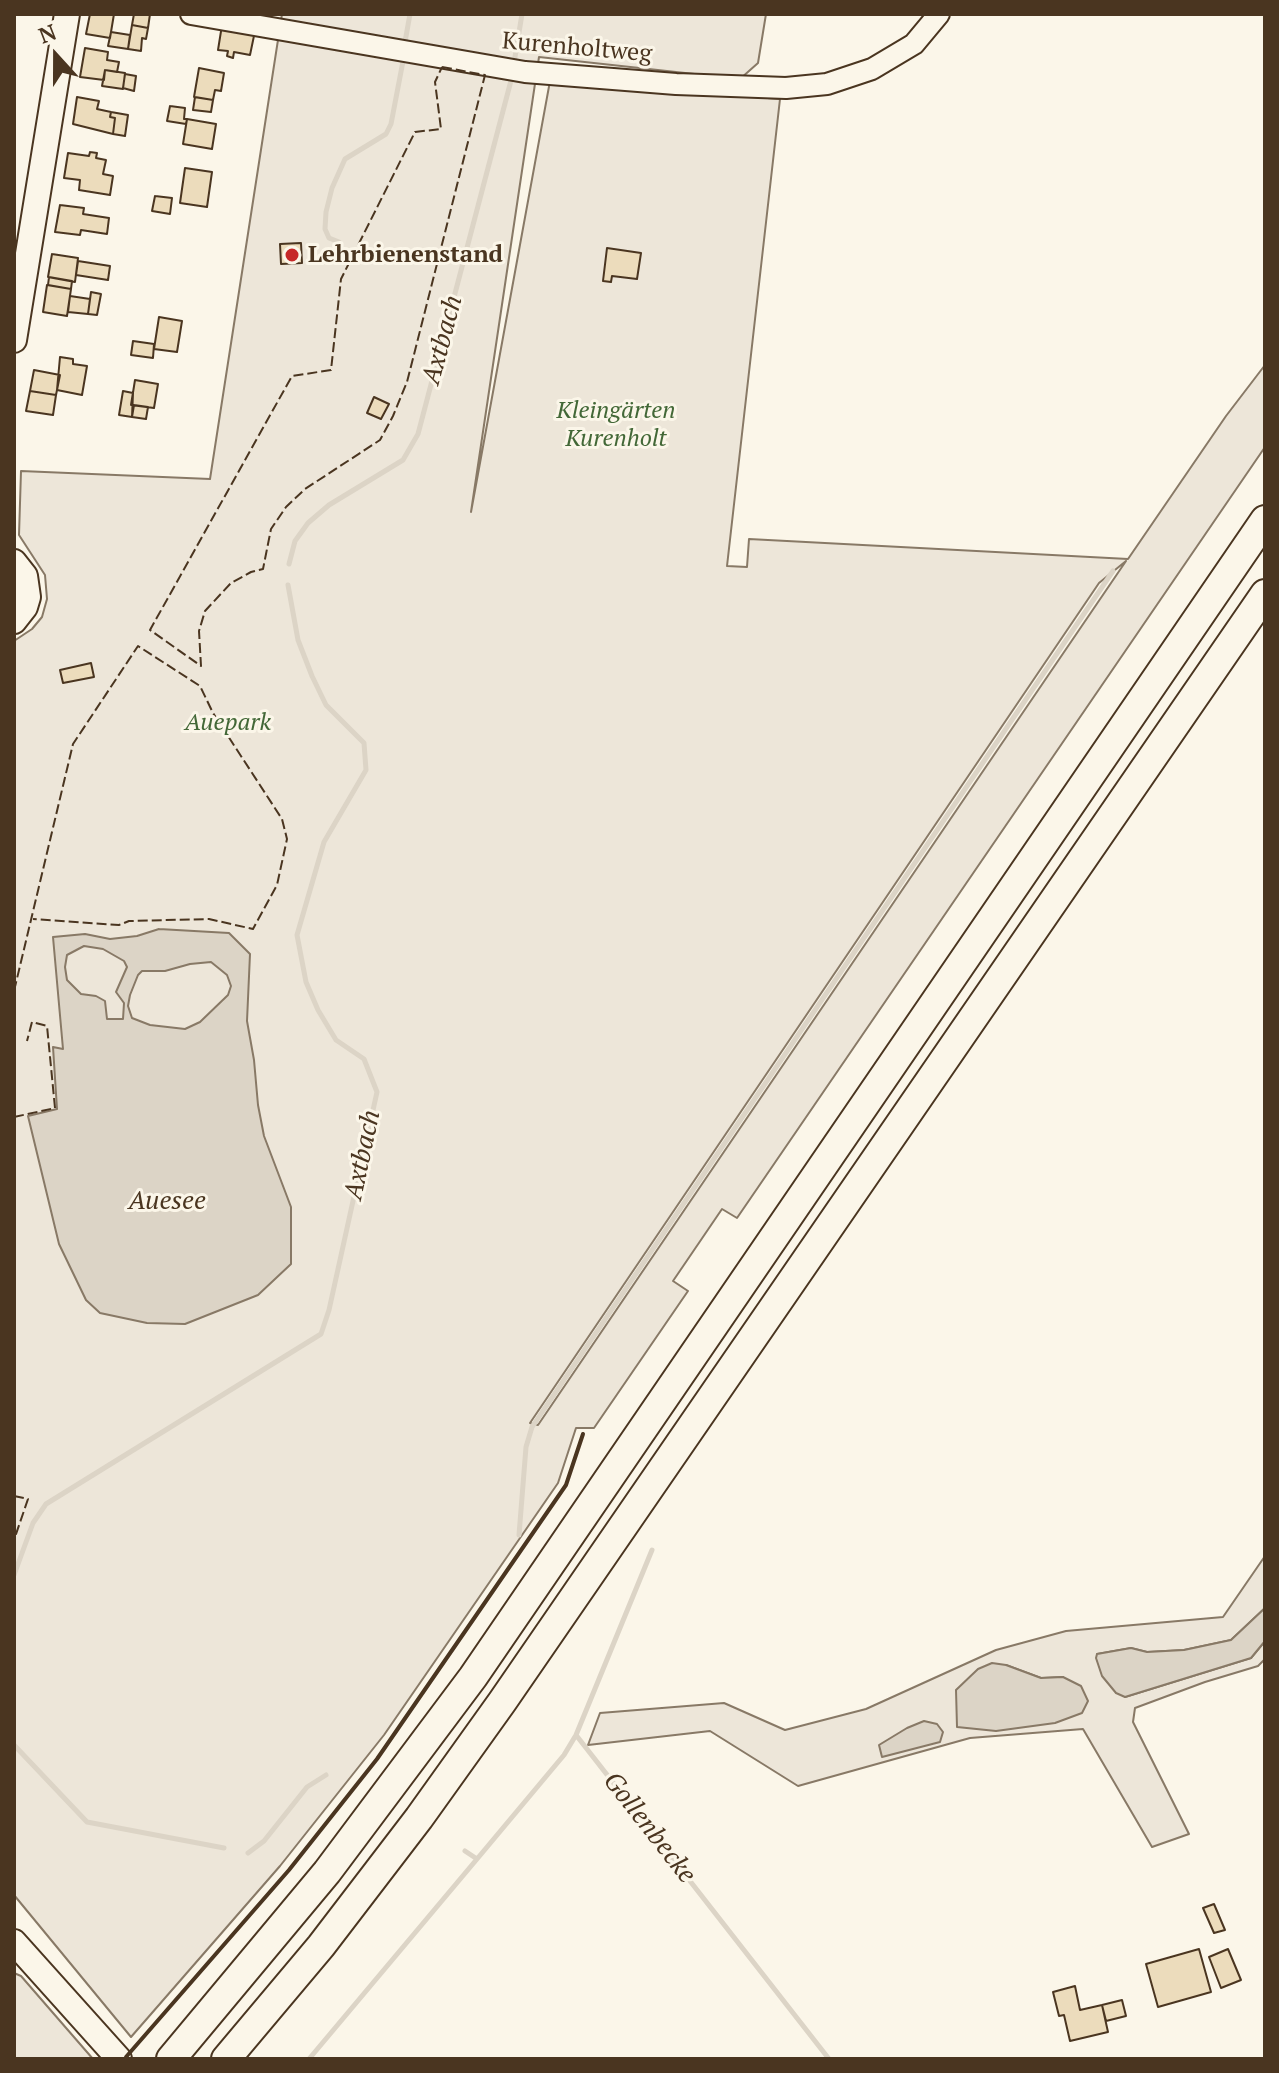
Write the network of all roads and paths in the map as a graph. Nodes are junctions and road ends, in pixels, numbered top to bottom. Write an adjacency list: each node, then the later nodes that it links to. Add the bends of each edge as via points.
1 (67, 14): 4 (main road)
2 (191, 14): 3 (street, Kurenholtweg, via 525,72 786,88 827,84 872,69 914,44)
3 (939, 14)
4 (14, 340)
5 (1265, 520): 11 (highway, via 473,1677 327,1872)
6 (14, 562): 8 (main road, via 25,576 28,597)
7 (1265, 594): 12 (highway, via 475,1741 321,1946)
8 (14, 621)
9 (14, 1942): 10 (main road)
10 (119, 2059)
11 (171, 2059)
12 (226, 2059)

